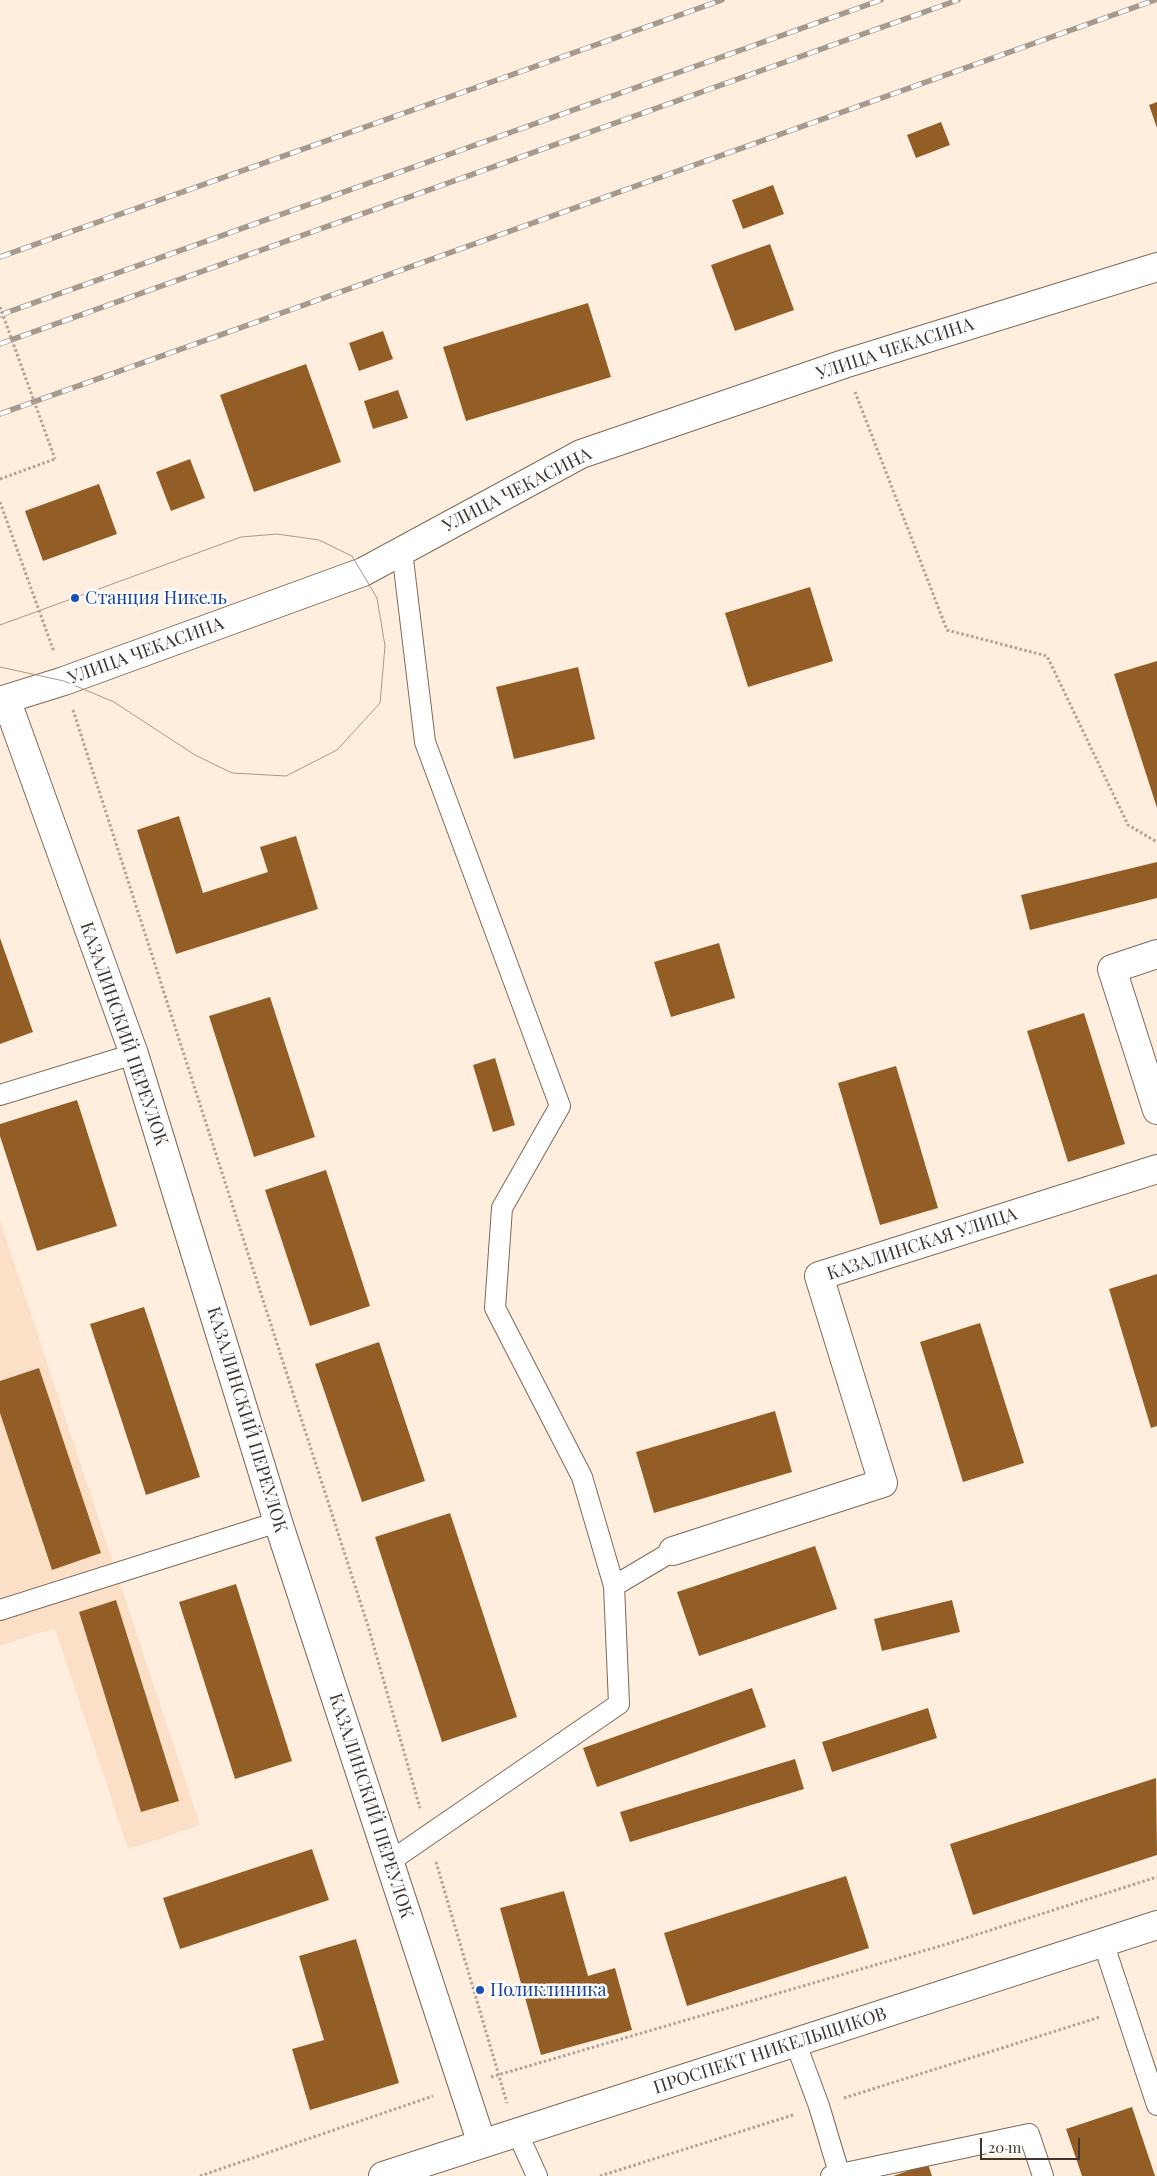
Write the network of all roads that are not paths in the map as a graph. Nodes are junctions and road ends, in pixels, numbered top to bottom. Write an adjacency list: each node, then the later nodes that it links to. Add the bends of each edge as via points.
1 (1157, 267): 2 (street, УЛИЦА ЧЕКАСИНА, via 844,364 581,454)
2 (402, 551): 3 (street, УЛИЦА ЧЕКАСИНА, via 363,572 64,681); 11 (lane, via 425,742 560,1106 502,1208 495,1308 582,1477)
3 (3, 700): 5 (street, КАЗАЛИНСКИЙ ПЕРЕУЛОК)
4 (1157, 954): 7 (street, via 1112,969)
5 (134, 1054): 6 (lane); 9 (street, КАЗАЛИНСКИЙ ПЕРЕУЛОК)
6 (0, 1094)
7 (1157, 1110)
8 (1157, 1169): 10 (street, КАЗАЛИНСКАЯ УЛИЦА, via 819,1276 883,1484)
9 (278, 1522): 12 (lane); 13 (street, КАЗАЛИНСКИЙ ПЕРЕУЛОК)
10 (673, 1551): 11 (lane)
11 (614, 1586): 13 (lane, via 619,1704)
12 (0, 1610)
13 (389, 1862): 19 (street, КАЗАЛИНСКИЙ ПЕРЕУЛОК)
14 (1157, 1925): 15 (street, ПРОСПЕКТ НИКЕЛЬЩИКОВ)
15 (1103, 1942): 16 (street, ПРОСПЕКТ НИКЕЛЬЩИКОВ); 17 (lane)
16 (796, 2044): 18 (street, ПРОСПЕКТ НИКЕЛЬЩИКОВ); 20 (lane, via 819,2106)
17 (1156, 2102)
18 (517, 2132): 19 (street, ПРОСПЕКТ НИКЕЛЬЩИКОВ); 22 (lane)
19 (482, 2144): 21 (street, ПРОСПЕКТ НИКЕЛЬЩИКОВ)
20 (837, 2175): 23 (lane, via 1029,2134)
21 (383, 2176)
22 (537, 2176)
23 (1043, 2176)

